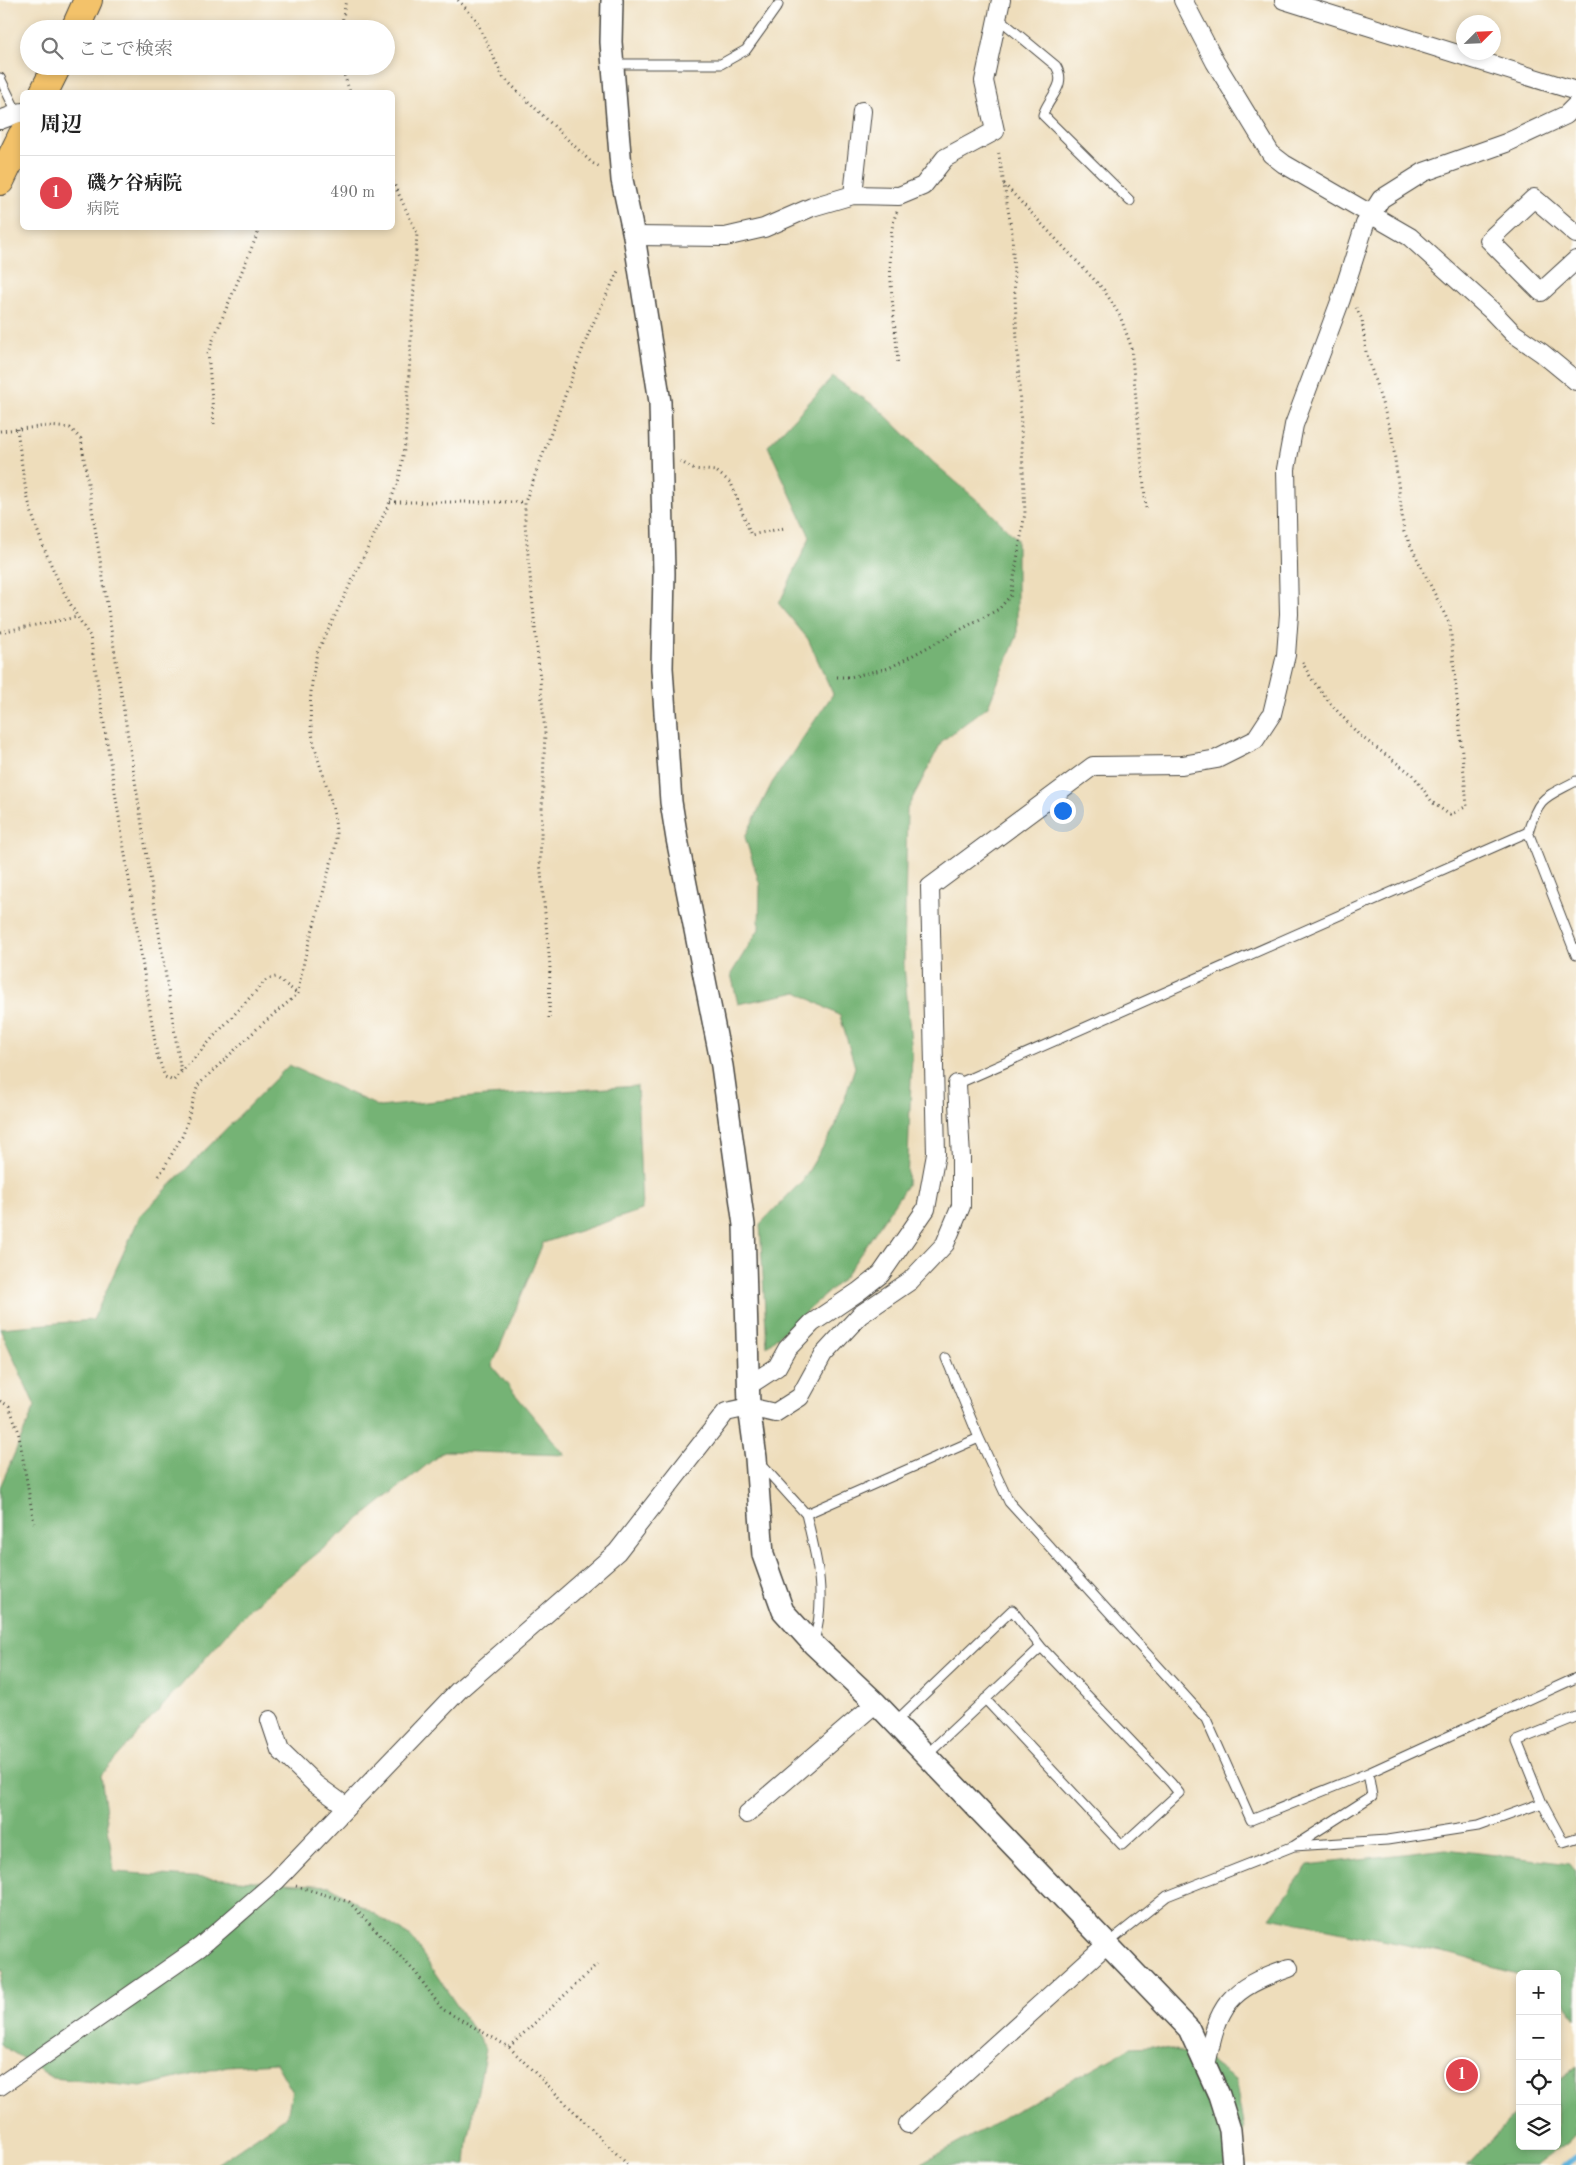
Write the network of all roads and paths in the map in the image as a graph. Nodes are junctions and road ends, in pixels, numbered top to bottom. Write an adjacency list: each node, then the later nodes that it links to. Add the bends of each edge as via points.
1 (88, 0): 9 (main road)
2 (346, 0): 10 (path)
3 (458, 0): 25 (path, via 475,18 503,77 592,163)
4 (612, 0): 11 (street)
5 (1183, 0): 32 (street, via 1215,62 1271,154)
6 (1284, 0): 17 (street)
7 (778, 5): 11 (lane, via 746,50 721,64)
8 (999, 8): 24 (street, via 984,81); 31 (lane, via 1061,75 1060,84 1043,116)
9 (78, 20)
10 (343, 20)
11 (613, 64): 25 (street)
12 (52, 75): 15 (main road)
13 (343, 75): 16 (path)
14 (0, 78): 20 (lane)
15 (45, 90)
16 (349, 90)
17 (1576, 91)
18 (1576, 105): 32 (street, via 1566,115 1506,143 1424,172 1381,199)
19 (862, 111): 30 (street)
20 (20, 118)
21 (0, 120): 22 (street)
22 (20, 120)
23 (20, 123): 26 (main road)
24 (995, 131): 27 (path); 29 (street, via 945,158 923,186)
25 (622, 180): 36 (street)
26 (0, 181)
27 (1003, 184): 47 (path, via 1104,290 1120,316 1131,346); 52 (path, via 1012,233 1025,513 1011,595 999,609 889,668)
28 (395, 186): 45 (path, via 417,233 405,444 399,479)
29 (906, 193): 30 (street, via 899,196); 39 (path, via 894,216 890,257)
30 (852, 195): 36 (street, via 812,207 764,228 725,237)
31 (1130, 201)
32 (1371, 215): 38 (street); 40 (street, via 1410,237 1513,333)
33 (1568, 217): 35 (street); 37 (street, via 1534,198 1489,240 1541,292)
34 (259, 230): 41 (path, via 208,352)
35 (1576, 234)
36 (634, 236): 44 (street, via 660,402); 46 (path, via 589,332)
37 (1576, 260)
38 (1345, 288): 51 (street, via 1294,425 1286,470 1290,614); 51 (path, via 1362,319 1366,352 1392,435 1404,532 1450,625 1467,806 1450,815 1433,802 1413,775 1359,735 1325,697)
39 (898, 363)
40 (1576, 381)
41 (214, 424)
42 (17, 429): 43 (path); 49 (path, via 26,491 44,543); 58 (path, via 70,428 81,438)
43 (0, 431)
44 (661, 448): 48 (path, via 693,469 716,471 731,482 751,535); 62 (street, via 662,668 671,802 722,1066 744,1225)
45 (390, 502): 46 (path); 56 (path, via 317,653 310,697 314,743 332,810 336,840)
46 (525, 502): 57 (path, via 546,732 540,862 550,965)
47 (1146, 508)
48 (784, 528)
49 (77, 617): 50 (path); 58 (path, via 90,636 157,1054 165,1077 174,1081)
50 (0, 632)
51 (1287, 640): 62 (street, via 1272,714 1255,740 1217,759 1182,765 1093,766 930,887 936,1154 926,1209 880,1274 812,1323 786,1349 777,1367)
52 (837, 677)
53 (1576, 781): 54 (lane, via 1543,799 1535,809)
54 (1528, 832): 55 (lane); 59 (lane)
55 (1576, 955)
56 (298, 994): 58 (path, via 276,977 267,979); 60 (path, via 198,1085 183,1135)
57 (550, 1018)
58 (181, 1073)
59 (957, 1084): 64 (street, via 961,1206 945,1244 910,1282 860,1315 823,1355 800,1397 775,1413)
60 (160, 1176)
61 (946, 1358): 65 (lane)
62 (748, 1386): 64 (street)
63 (0, 1401): 68 (path, via 9,1406 18,1430)
64 (749, 1407): 66 (street); 80 (street, via 726,1412 617,1552 459,1690)
65 (979, 1438): 67 (lane); 78 (lane, via 1008,1502 1206,1719 1251,1820)
66 (756, 1458): 67 (lane); 69 (street, via 763,1555 783,1611)
67 (806, 1514): 69 (lane, via 822,1586)
68 (34, 1523)
69 (813, 1644): 73 (street)
70 (1041, 1647): 72 (lane); 72 (lane, via 1179,1793 1122,1846); 76 (lane, via 1012,1610)
71 (1576, 1678): 78 (lane)
72 (985, 1699): 77 (lane)
73 (876, 1703): 76 (street); 81 (street)
74 (1576, 1717): 79 (lane, via 1517,1741)
75 (270, 1720): 80 (street, via 280,1750 315,1784)
76 (895, 1722): 77 (street)
77 (926, 1755): 85 (street)
78 (1368, 1772): 83 (lane, via 1372,1796)
79 (1542, 1803): 82 (lane, via 1563,1842); 83 (lane, via 1478,1826 1387,1840)
80 (347, 1807): 84 (street)
81 (747, 1814)
82 (1576, 1838)
83 (1294, 1846): 85 (lane, via 1167,1896)
84 (276, 1881): 88 (path, via 324,1892 349,1902 416,1973 442,2009); 90 (street, via 200,1947)
85 (1108, 1943): 89 (street, via 1189,2029); 91 (street)
86 (597, 1965): 88 (path)
87 (1288, 1968): 89 (street, via 1244,1988 1230,2000 1219,2014 1212,2032)
88 (509, 2047): 92 (path)
89 (1206, 2066): 93 (street, via 1230,2130)
90 (0, 2086)
91 (908, 2124)
92 (628, 2165)
93 (1233, 2165)

